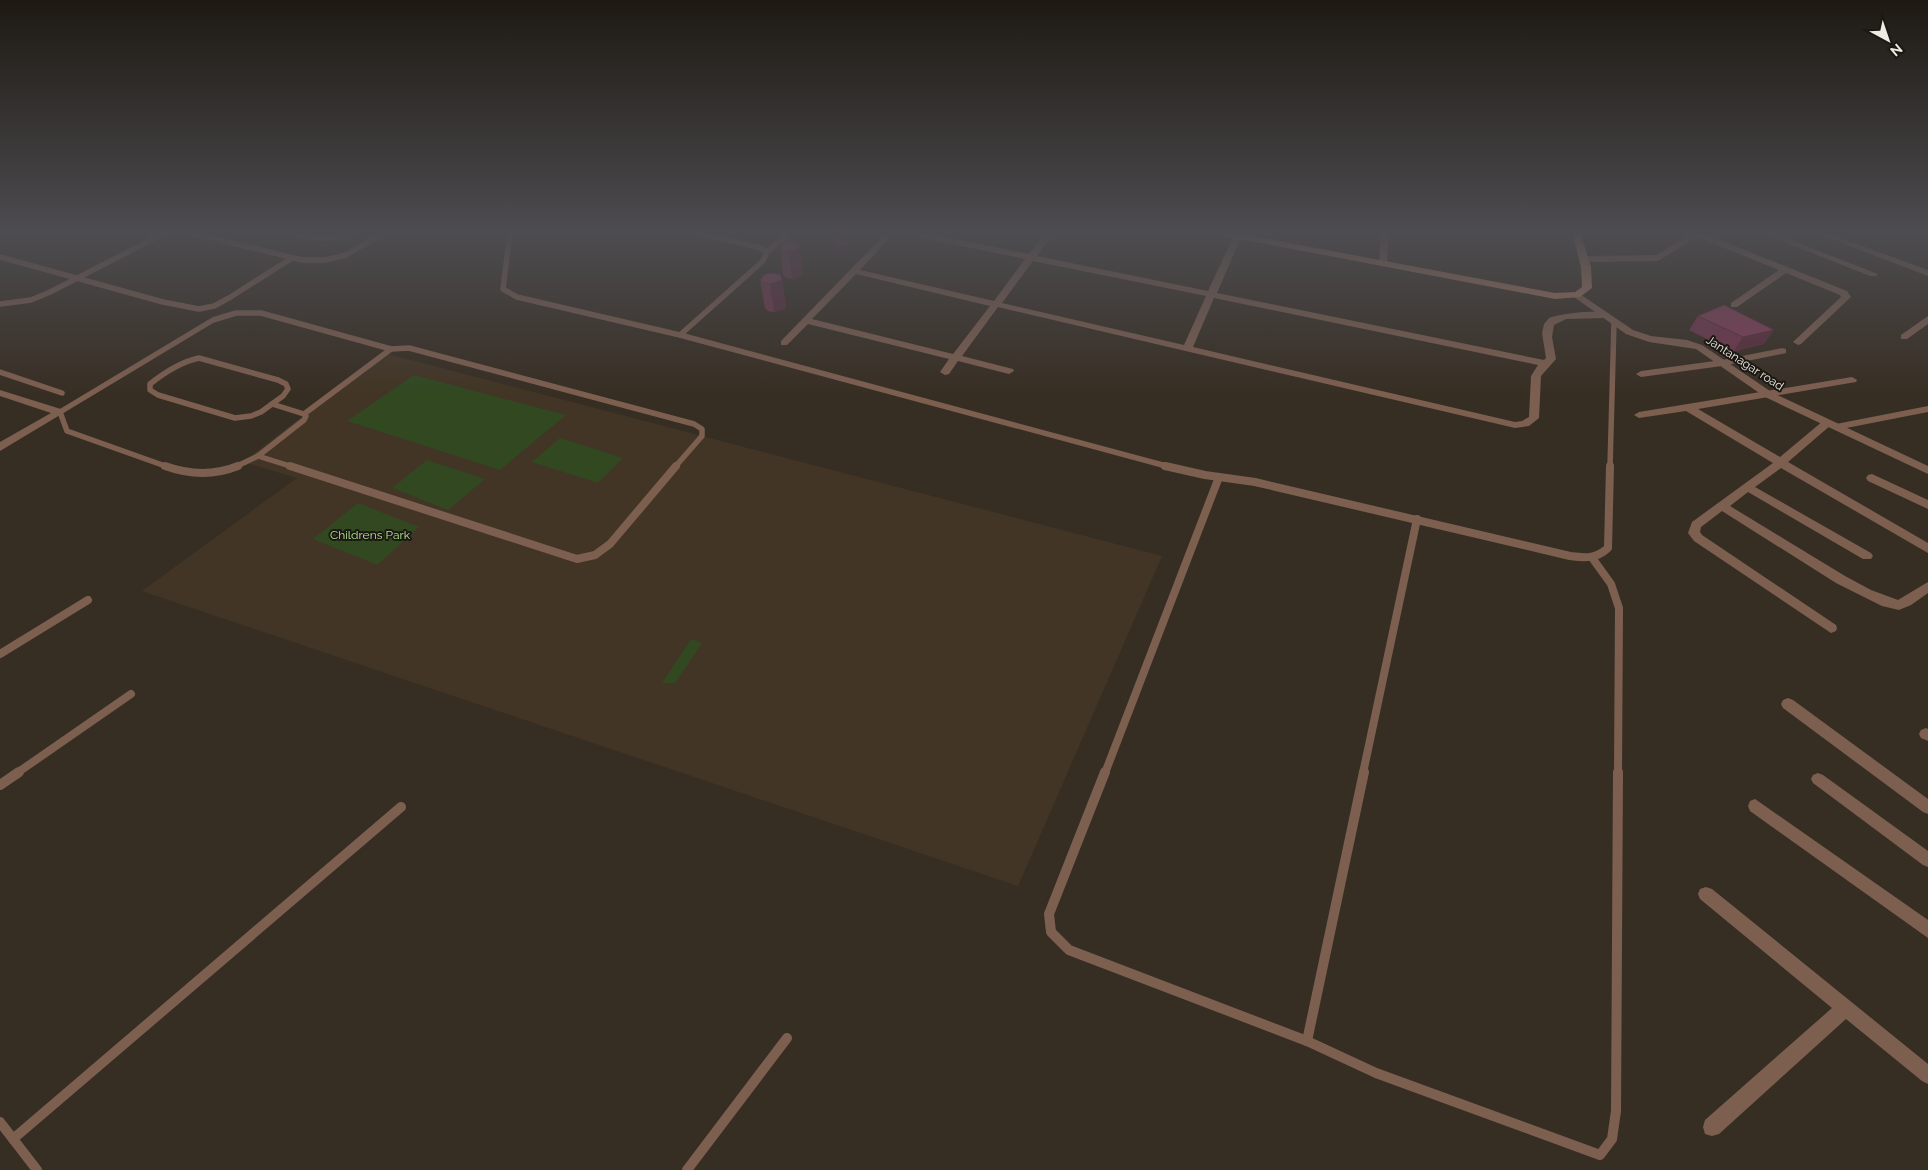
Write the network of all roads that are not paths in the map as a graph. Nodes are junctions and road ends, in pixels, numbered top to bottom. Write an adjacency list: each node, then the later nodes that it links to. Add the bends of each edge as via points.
1 (60, 287): 17 (lane, via 31,300)
2 (108, 287): 3 (lane, via 199,309 214,306)
3 (247, 287)
4 (503, 287): 24 (lane, via 517,298)
5 (734, 287): 24 (lane)
6 (840, 287): 22 (street)
7 (919, 287): 18 (street)
8 (1010, 287): 18 (street)
9 (1176, 287): 15 (street)
10 (1216, 287): 15 (street)
11 (1504, 287): 16 (main road, via 1554,296)
12 (1587, 287): 16 (main road)
13 (1761, 287): 19 (street)
14 (1831, 287): 26 (street, via 1846,297)
15 (1212, 294): 29 (street); 33 (street)
16 (1577, 294): 20 (street, Jantanagar road)
17 (0, 304)
18 (997, 304): 29 (street); 31 (street)
19 (1734, 305)
20 (1605, 316): 23 (street, Jantanagar road); 33 (street, via 1552,319 1547,334 1551,359)
21 (1928, 319): 25 (street)
22 (807, 321): 27 (street); 31 (street)
23 (1614, 322): 32 (street, Jantanagar road, via 1648,339 1691,343); 61 (lane, via 1608,548)
24 (680, 335): 53 (lane, via 1179,470)
25 (1904, 337)
26 (1798, 342)
27 (784, 343)
28 (391, 349): 45 (lane, via 261,313 230,313 196,329); 46 (lane); 50 (lane, via 409,348 680,419 702,429 702,436 610,544 595,555 577,559)
29 (1187, 349): 33 (street, via 1515,425 1525,424 1534,418 1536,376)
30 (1782, 351): 32 (street)
31 (957, 358): 34 (street); 36 (street)
32 (1722, 363): 37 (street); 41 (street, Jantanagar road)
33 (1546, 364)
34 (1008, 371)
35 (0, 372): 40 (lane)
36 (945, 372)
37 (1641, 374)
38 (1852, 380): 41 (street)
39 (0, 393): 45 (street)
40 (62, 394)
41 (1769, 396): 43 (street); 48 (street, Jantanagar road)
42 (272, 404): 42 (lane, via 251,416 236,418 158,395 150,390 150,384 186,360 199,358 286,384 288,389); 46 (lane)
43 (1688, 408): 47 (street); 51 (street)
44 (1928, 409): 48 (street)
45 (60, 412): 49 (street); 50 (lane, via 67,431 199,476 218,475)
46 (304, 414): 50 (lane, via 304,420)
47 (1639, 415)
48 (1832, 425): 51 (street); 52 (street, Jantanagar road)
49 (1, 446)
50 (258, 456)
51 (1781, 462): 55 (street); 59 (street)
52 (1928, 470)
53 (1219, 477): 58 (lane, via 1255,482); 78 (lane, via 1049,914 1051,932 1069,950)
54 (1872, 478): 56 (street)
55 (1747, 487): 57 (street); 60 (street)
56 (1928, 505)
57 (1722, 506): 62 (street, via 1859,590 1889,604 1898,605); 64 (street, via 1696,525 1694,533 1698,538)
58 (1417, 519): 61 (lane); 78 (lane)
59 (1928, 549)
60 (1867, 556)
61 (1593, 559): 78 (lane, via 1611,584 1619,608 1616,1110 1612,1139 1600,1155 1376,1073)
62 (1928, 587)
63 (88, 600): 65 (lane)
64 (1831, 628)
65 (0, 654)
66 (131, 694): 69 (lane)
67 (1788, 704): 72 (street)
68 (1818, 779): 73 (street)
69 (0, 785)
70 (1755, 806): 75 (street)
71 (401, 807): 82 (lane)
72 (1928, 807)
73 (1928, 860)
74 (1706, 894): 76 (street)
75 (1928, 930)
76 (1845, 1008): 79 (street); 81 (street)
77 (787, 1038): 84 (lane)
78 (1308, 1041)
79 (1928, 1074)
80 (0, 1122): 82 (lane)
81 (1712, 1127)
82 (13, 1139): 83 (lane)
83 (37, 1170)
84 (687, 1170)

